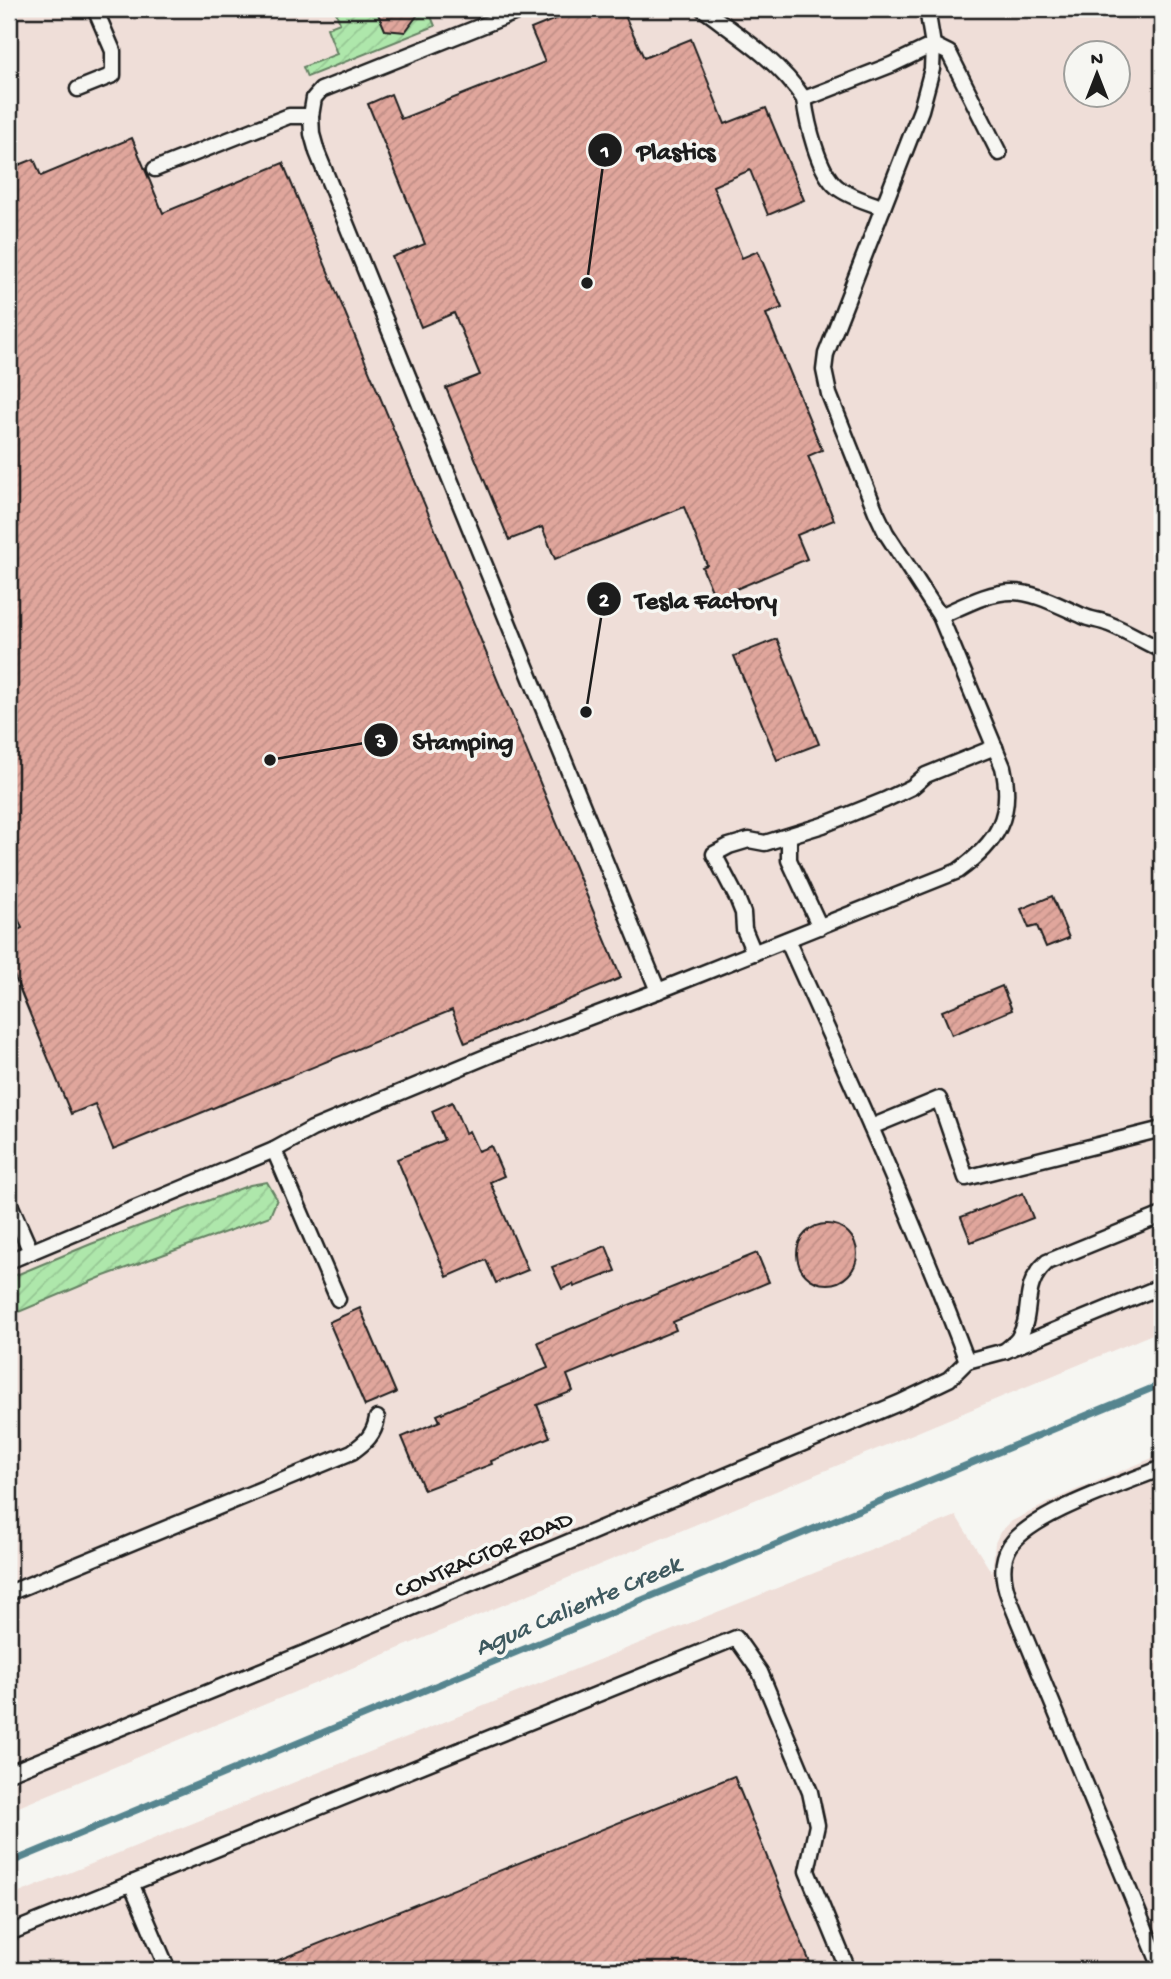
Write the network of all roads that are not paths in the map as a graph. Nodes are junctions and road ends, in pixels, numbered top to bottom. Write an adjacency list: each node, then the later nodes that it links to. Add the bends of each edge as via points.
1 (95, 9): 6 (lane, via 113,51 113,75)
2 (524, 9): 8 (lane, via 321,90 314,98)
3 (703, 9): 7 (lane, via 775,63)
4 (927, 9): 5 (lane)
5 (933, 45): 7 (lane); 9 (lane, via 949,53); 11 (lane, via 928,89)
6 (78, 89)
7 (804, 99): 11 (lane, via 807,123 825,172 836,187)
8 (311, 116): 10 (lane, via 289,116); 19 (lane, via 317,152)
9 (999, 153)
10 (155, 169)
11 (883, 208): 12 (lane, via 826,354 824,370 881,523)
12 (940, 616): 13 (lane, via 992,595 1031,594); 14 (lane)
13 (1162, 650)
14 (995, 747): 15 (lane, via 926,775 886,800); 16 (lane, via 1008,788 1006,811 996,835 979,855 958,871)
15 (789, 837): 16 (lane, via 789,860); 18 (lane, via 765,843 749,840 714,854 737,898)
16 (820, 927): 17 (lane)
17 (787, 940): 18 (lane); 20 (lane)
18 (754, 953): 19 (lane)
19 (658, 991): 22 (lane, via 495,1053 312,1129)
20 (871, 1127): 21 (lane, via 939,1099 965,1178); 30 (lane)
21 (1162, 1129)
22 (274, 1150): 25 (lane); 28 (lane)
23 (9, 1202): 25 (lane)
24 (1162, 1216): 29 (lane, via 1047,1262 1030,1285 1018,1339)
25 (31, 1252): 26 (lane)
26 (9, 1261)
27 (1162, 1286): 29 (lane)
28 (338, 1298)
29 (1005, 1351): 30 (lane)
30 (967, 1361): 34 (lane, CONTRACTOR ROAD, via 949,1379 899,1403)
31 (377, 1418): 33 (lane, via 375,1431 352,1452)
32 (1162, 1468): 39 (lane, via 1045,1518 1011,1546 1003,1573 1009,1598)
33 (9, 1593)
34 (9, 1773)
35 (131, 1883): 36 (lane); 37 (lane); 38 (lane, via 736,1638 760,1672 810,1792 817,1825 807,1871)
36 (9, 1933)
37 (168, 1970)
38 (848, 1970)
39 (1162, 1970)

